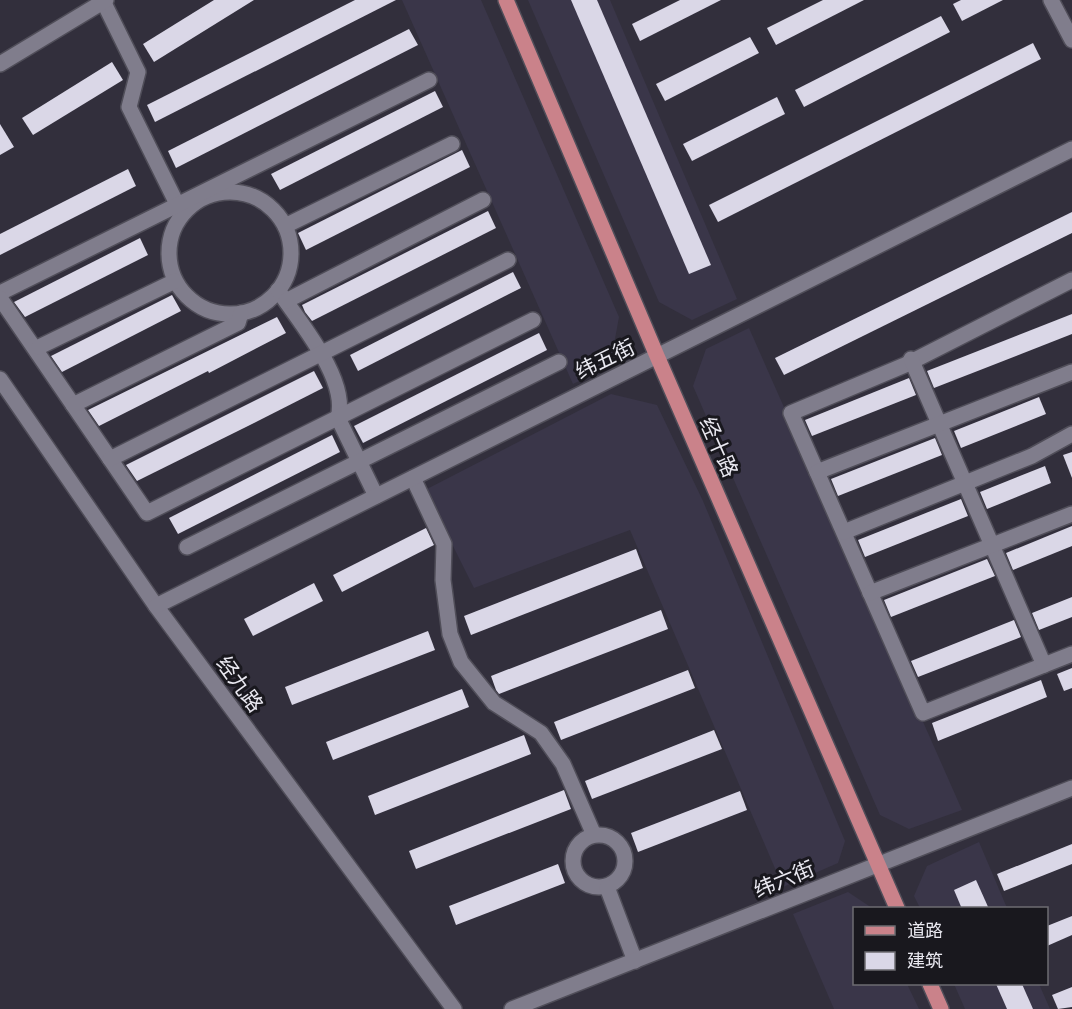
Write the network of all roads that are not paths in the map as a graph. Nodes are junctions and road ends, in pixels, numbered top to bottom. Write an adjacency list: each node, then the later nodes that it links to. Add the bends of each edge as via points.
1 (506, 0): 22 (main road, 经十路)
2 (1051, 0): 4 (street)
3 (104, 1): 5 (street); 10 (street, via 138,72 129,107)
4 (1072, 40)
5 (0, 64)
6 (429, 80): 10 (street)
7 (452, 144): 11 (street)
8 (1070, 156): 22 (street, 纬五街)
9 (483, 200): 16 (street)
10 (180, 210): 11 (street, via 218,194 235,193 266,204); 14 (street, via 169,244); 15 (street)
11 (285, 226): 16 (street, via 291,246)
12 (508, 260): 21 (street)
13 (1072, 280): 23 (street)
14 (175, 281): 18 (street, via 201,307 225,314); 20 (street)
15 (0, 293)
16 (282, 296): 18 (street); 21 (street)
17 (0, 298): 27 (street)
18 (241, 313): 27 (street, via 238,323)
19 (533, 320): 28 (street)
20 (39, 347)
21 (321, 354): 28 (street, via 330,368 341,408); 30 (street)
22 (657, 356): 33 (street, 纬五街); 44 (main road, 经十路)
23 (911, 359): 32 (street, via 905,365 791,412); 41 (street)
24 (559, 362): 31 (street)
25 (1072, 372): 32 (street)
26 (0, 379): 39 (street, 经九路)
27 (73, 405): 30 (street)
28 (338, 418): 30 (street, via 147,513); 31 (street)
29 (1072, 434): 36 (street, via 1032,456)
30 (110, 459)
31 (359, 461): 34 (street); 37 (street)
32 (817, 472): 36 (street)
33 (413, 478): 34 (street, 纬五街); 43 (street, via 444,544 442,580 450,634 461,662 494,703 541,733 563,764)
34 (376, 496): 39 (street, 纬五街)
35 (1072, 514): 38 (street)
36 (844, 532): 38 (street)
37 (187, 547)
38 (870, 593): 41 (street, via 923,713)
39 (156, 606): 49 (street, 经九路)
40 (1072, 654): 41 (street)
41 (1044, 665)
42 (1072, 788): 44 (street, 纬六街)
43 (594, 835): 45 (street, via 611,837 625,855 623,872); 45 (street, via 576,848 574,870 590,886)
44 (878, 864): 46 (main road, 经十路); 47 (street, 纬六街)
45 (607, 886): 47 (street)
46 (896, 907)
47 (634, 961): 50 (street, 纬六街)
48 (930, 985): 51 (main road)
49 (454, 1009)
50 (512, 1009)
51 (940, 1009)

